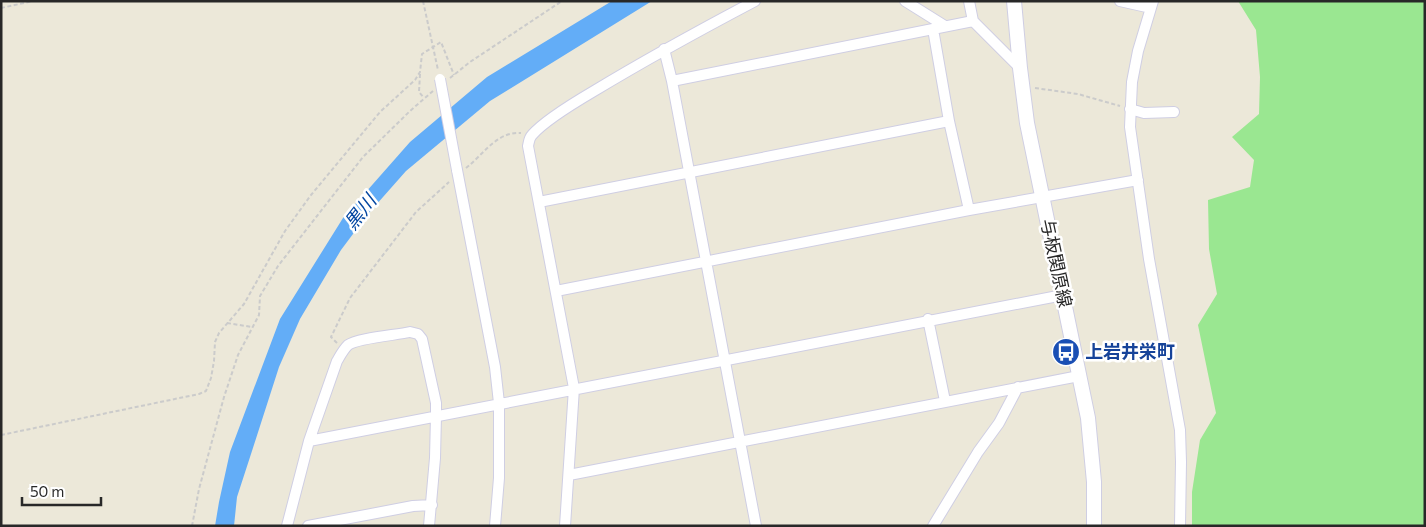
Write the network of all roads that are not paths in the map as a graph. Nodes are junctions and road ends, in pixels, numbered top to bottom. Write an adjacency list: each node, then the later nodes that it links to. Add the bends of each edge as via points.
1 (754, 1): 10 (street)
2 (905, 1): 8 (street)
3 (969, 1): 7 (street)
4 (1014, 1): 11 (main road, 与板関原線)
5 (1120, 1): 6 (street)
6 (1152, 5): 14 (street, via 1133,75)
7 (973, 21): 8 (street); 11 (street)
8 (945, 26): 9 (street)
9 (933, 29): 12 (street); 16 (street)
10 (664, 49): 12 (street); 20 (street, via 579,101 530,137 528,146)
11 (1020, 68): 19 (main road, 与板関原線)
12 (672, 81): 17 (street)
13 (441, 82): 31 (street, bridge)
14 (1130, 109): 15 (street, via 1144,113); 18 (street)
15 (1174, 112)
16 (950, 121): 17 (street); 21 (street)
17 (688, 171): 20 (street); 22 (street)
18 (1138, 180): 19 (street); 45 (street, via 1180,430)
19 (1042, 196): 21 (street); 24 (main road, 与板関原線)
20 (539, 202): 23 (street)
21 (969, 210): 22 (street)
22 (706, 262): 23 (street); 26 (street)
23 (556, 291): 28 (street)
24 (1063, 295): 25 (street); 27 (main road, 与板関原線)
25 (928, 320): 26 (street); 30 (street)
26 (725, 360): 28 (street); 34 (street)
27 (1079, 376): 29 (street); 44 (main road, 与板関原線, via 1088,418)
28 (574, 388): 31 (street); 35 (street)
29 (1018, 388): 30 (street); 43 (street)
30 (945, 401): 34 (street)
31 (499, 403): 32 (street); 40 (street)
32 (436, 416): 33 (street); 33 (street, via 425,350 418,334 410,332 359,341 343,350 337,361); 36 (street)
33 (309, 441): 37 (street)
34 (742, 442): 35 (street); 42 (street)
35 (569, 475): 41 (street)
36 (432, 505): 38 (street); 39 (street)
37 (287, 526)
38 (308, 526)
39 (429, 526)
40 (496, 526)
41 (564, 526)
42 (756, 526)
43 (933, 526)
44 (1094, 526)
45 (1180, 526)

